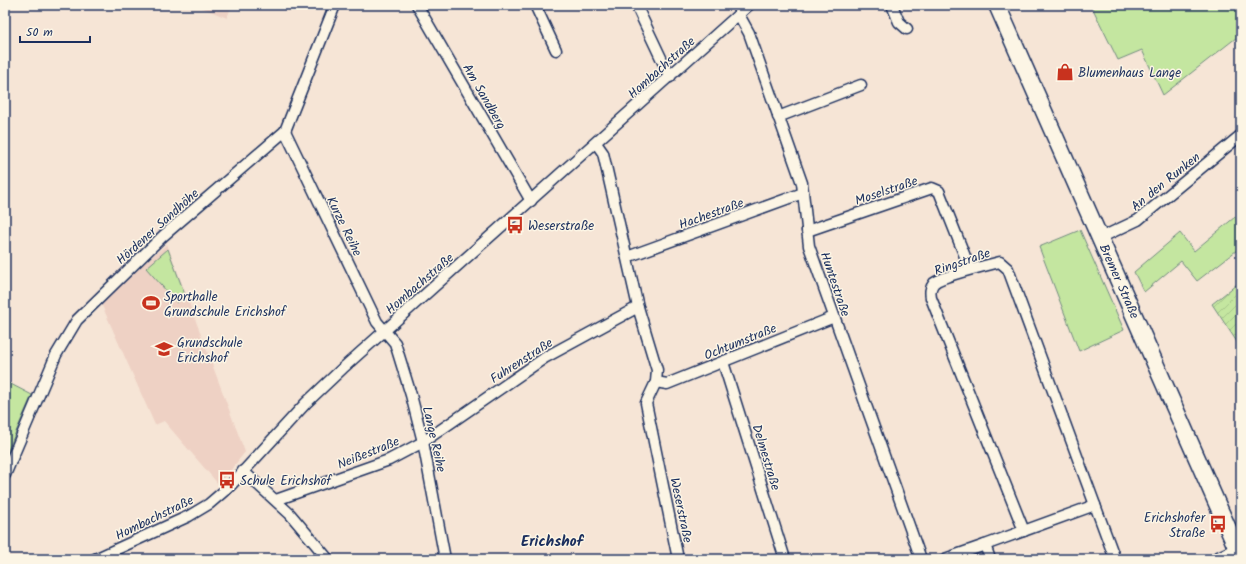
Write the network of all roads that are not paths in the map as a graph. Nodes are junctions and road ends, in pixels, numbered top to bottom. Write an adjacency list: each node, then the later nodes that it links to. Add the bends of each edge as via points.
1 (335, 5): 14 (street, Hördener Sandhöhe)
2 (417, 5): 18 (street, Am Sandberg)
3 (535, 5): 10 (street)
4 (636, 5): 11 (street)
5 (749, 5): 8 (street, Hombachstraße)
6 (892, 5): 9 (street, via 899,22)
7 (997, 5): 20 (main road, Bremer Straße)
8 (739, 14): 11 (street, Hombachstraße); 13 (street, Huntestraße, via 749,32)
9 (907, 29)
10 (556, 50)
11 (670, 77): 16 (street, Hombachstraße)
12 (861, 85): 13 (street)
13 (778, 117): 17 (street, Huntestraße, via 802,182)
14 (285, 131): 25 (street, Kurze Reihe, via 376,322); 30 (street, Hördener Sandhöhe, via 163,236 77,320 56,355)
15 (1241, 135): 20 (street, An den Runken, via 1138,220)
16 (596, 143): 18 (street, Hombachstraße); 21 (street, via 603,153)
17 (803, 192): 19 (street, Huntestraße); 21 (street, Hachestraße)
18 (531, 201): 25 (street, Hombachstraße)
19 (807, 231): 22 (street, Moselstraße, via 932,188 939,192); 24 (street, Huntestraße, via 809,246)
20 (1100, 238): 35 (main road, Bremer Straße)
21 (627, 257): 23 (street)
22 (970, 269): 32 (street, Ringstraße, via 1000,262 1008,269); 33 (street, Ringstraße, via 935,282 930,289 931,298)
23 (638, 307): 27 (street, via 656,370); 28 (street, Fuhrenstraße, via 540,361)
24 (834, 317): 26 (street, Ochtumstraße); 41 (street, Huntestraße)
25 (385, 330): 28 (street, Lange Reihe, via 395,343); 29 (street, Hombachstraße, via 306,403)
26 (723, 362): 27 (street, Ochtumstraße, via 668,384); 40 (street, Delmestraße)
27 (656, 382): 39 (street, Weserstraße, via 646,403)
28 (423, 442): 31 (street, Neißestraße, via 389,460); 38 (street, Lange Reihe)
29 (243, 472): 31 (street); 36 (street, Hombachstraße, via 209,504 189,516)
30 (5, 475)
31 (276, 500): 37 (street)
32 (1095, 505): 33 (street); 44 (street, Ringstraße)
33 (1024, 531): 34 (street)
34 (985, 545): 42 (street); 43 (street)
35 (1239, 553): 45 (street)
36 (95, 559)
37 (328, 559)
38 (445, 559)
39 (678, 559)
40 (785, 559)
41 (921, 559)
42 (945, 559)
43 (990, 559)
44 (1115, 559)
45 (1214, 559)

